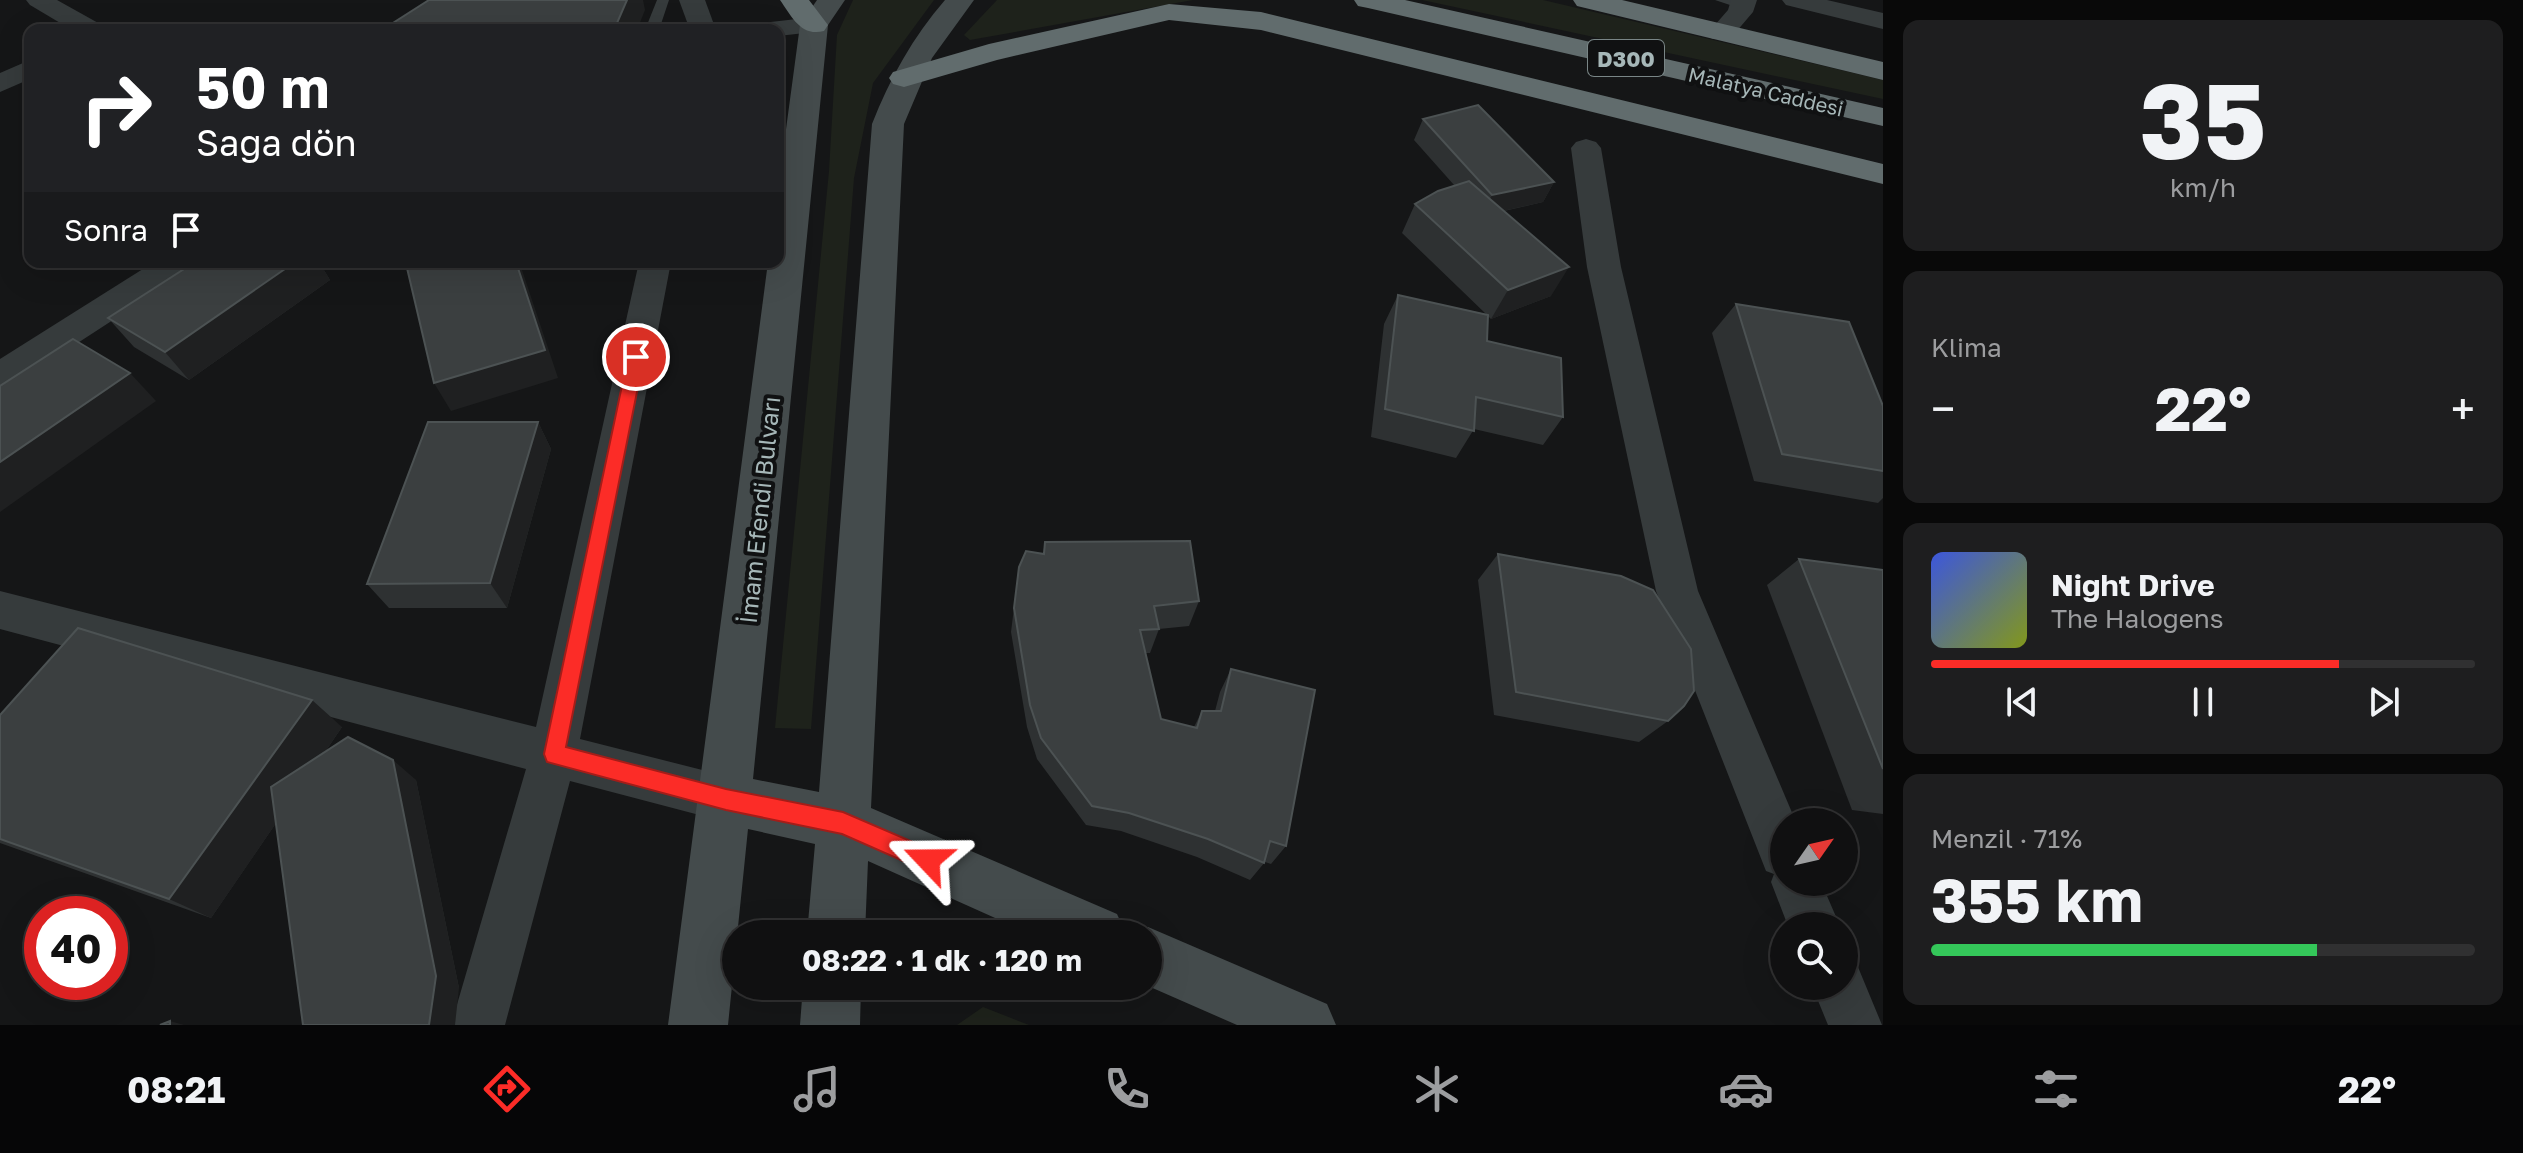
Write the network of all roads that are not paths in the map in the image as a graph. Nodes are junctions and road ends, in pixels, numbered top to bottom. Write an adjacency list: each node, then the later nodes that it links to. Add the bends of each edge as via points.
1 (39, 0): 12 (street)
2 (663, 0): 13 (lane)
3 (691, 0): 14 (street)
4 (960, 0): 19 (main road)
5 (1290, 0): 22 (highway)
6 (1368, 0): 21 (highway, Malatya Caddesi / D300)
7 (1587, 0): 16 (highway, Malatya Caddesi / D300)
8 (1795, 0): 11 (street)
9 (1736, 2): 16 (street)
10 (813, 8): 15 (street); 30 (main road, İmam Efendi Bulvarı)
11 (1883, 21)
12 (81, 24)
13 (654, 24)
14 (701, 24)
15 (776, 24)
16 (1721, 33): 18 (highway, Malatya Caddesi / D300)
17 (24, 71): 20 (street)
18 (1883, 71)
19 (904, 78): 24 (highway, via 1070,33 1184,13 1261,21); 32 (main road, via 888,124)
20 (0, 84)
21 (1883, 117)
22 (1883, 147)
23 (1586, 148): 31 (street, via 1604,267 1677,591)
24 (1883, 174)
25 (169, 268): 27 (street)
26 (650, 268): 29 (street)
27 (0, 376)
28 (0, 610): 29 (street)
29 (554, 754): 30 (street); 38 (street)
30 (726, 799): 32 (main road); 39 (main road, İmam Efendi Bulvarı)
31 (1770, 819)
32 (843, 823): 33 (main road); 34 (main road)
33 (837, 920)
34 (1065, 920)
35 (1162, 962): 41 (main road)
36 (831, 1000): 40 (main road)
37 (1845, 1000): 42 (street)
38 (478, 1025)
39 (698, 1025)
40 (830, 1025)
41 (1306, 1025)
42 (1855, 1025)

